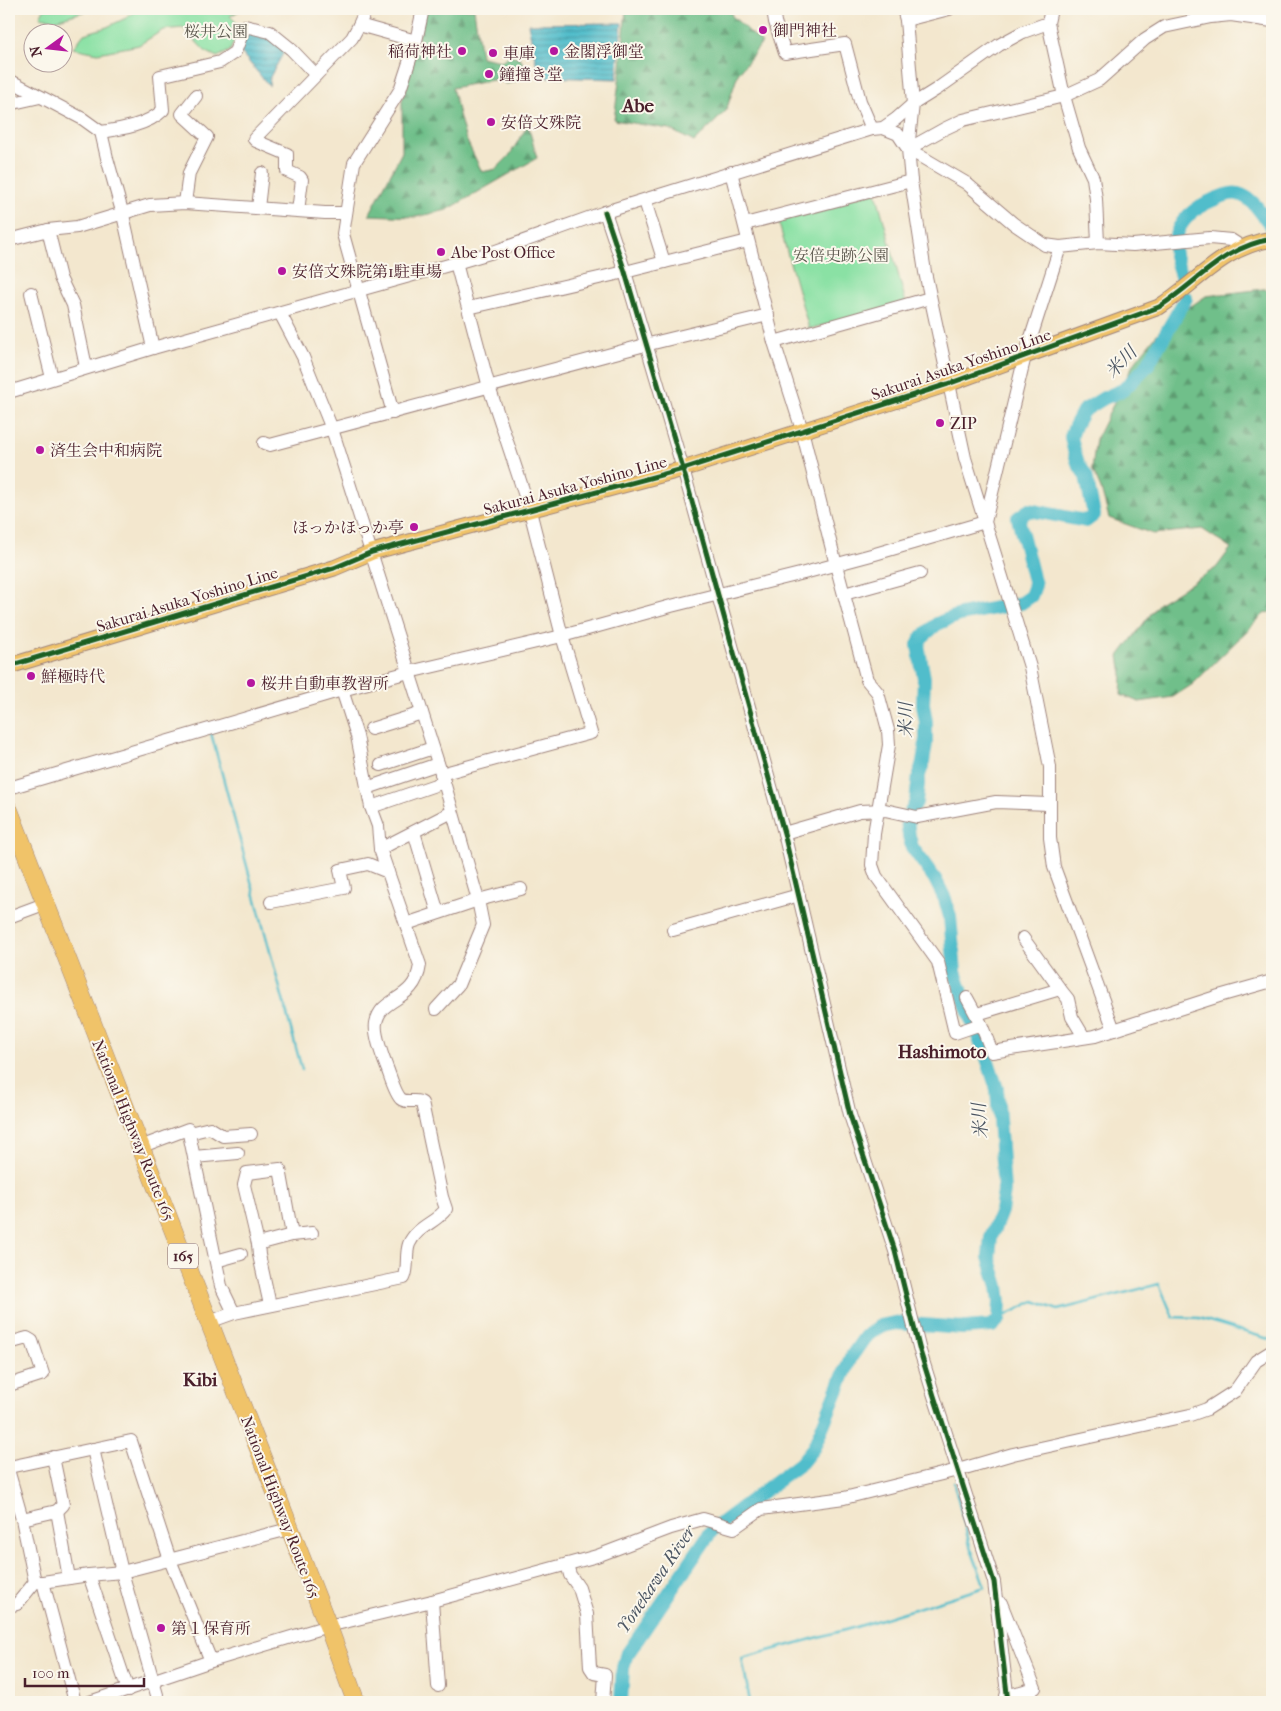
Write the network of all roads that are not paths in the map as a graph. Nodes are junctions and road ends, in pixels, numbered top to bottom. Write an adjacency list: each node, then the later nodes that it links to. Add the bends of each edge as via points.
1 (362, 9): 9 (street)
2 (423, 9): 10 (street)
3 (774, 9): 18 (street, via 785,53 845,44 860,101)
4 (949, 9): 6 (street)
5 (1051, 9): 8 (street)
6 (905, 14): 17 (street)
7 (1272, 21): 14 (street, via 1231,14 1164,27 1145,39 1098,80)
8 (1048, 23): 14 (street); 17 (street, via 999,45)
9 (359, 26): 10 (street); 11 (street, via 352,38)
10 (416, 41): 29 (street, via 400,90 354,163)
11 (316, 75): 19 (street, via 270,32 245,26 235,52 220,62 160,76 163,110 156,116); 27 (street, via 254,139 287,154 287,170 302,180)
12 (9, 80): 15 (street)
13 (196, 96): 25 (street, via 182,114 207,137 189,173)
14 (1064, 96): 20 (street, via 963,120); 36 (street, via 1079,148 1093,178)
15 (40, 97): 16 (street); 19 (street)
16 (9, 104)
17 (913, 104): 18 (street, via 896,119); 20 (street)
18 (878, 128): 20 (street, via 898,134); 21 (street)
19 (101, 132): 30 (street)
20 (908, 149): 23 (street); 37 (street, via 966,183 1014,224 1045,245)
21 (731, 172): 24 (street); 31 (street)
22 (262, 173): 26 (street)
23 (911, 181): 31 (street); 44 (street)
24 (645, 201): 28 (street); 39 (street)
25 (185, 203): 26 (street); 30 (street, via 150,206)
26 (258, 208): 27 (street)
27 (298, 210): 29 (street)
28 (605, 212): 40 (street); 41 (street)
29 (345, 213): 42 (street, via 343,234)
30 (122, 215): 32 (street, via 78,227); 50 (street)
31 (745, 224): 35 (street)
32 (48, 230): 33 (street); 52 (street, via 60,278 72,305)
33 (9, 240)
34 (1272, 240): 38 (main road, Sakurai Asuka Yoshino Line)
35 (748, 241): 39 (street); 47 (street)
36 (1098, 243): 37 (street); 38 (street, via 1133,245 1210,238 1231,240)
37 (1060, 247): 51 (street)
38 (1242, 247): 51 (main road, Sakurai Asuka Yoshino Line, via 1159,307)
39 (664, 262): 41 (street)
40 (456, 264): 42 (street); 45 (street)
41 (625, 272): 45 (street); 49 (street)
42 (360, 291): 46 (street); 57 (street)
43 (31, 293): 53 (street)
44 (930, 298): 48 (street); 54 (street)
45 (468, 308): 55 (street)
46 (280, 313): 50 (street); 58 (street, via 303,357)
47 (768, 315): 48 (street); 49 (street)
48 (774, 342): 59 (street)
49 (646, 345): 55 (street); 61 (street)
50 (153, 348): 52 (street)
51 (1025, 356): 54 (main road, Sakurai Asuka Yoshino Line); 63 (street)
52 (86, 367): 53 (street)
53 (52, 378): 56 (street)
54 (948, 384): 59 (main road, Sakurai Asuka Yoshino Line); 63 (street)
55 (489, 387): 57 (street); 62 (street)
56 (9, 392)
57 (393, 413): 58 (street)
58 (332, 429): 60 (street, via 270,445); 64 (street)
59 (802, 430): 61 (main road, Sakurai Asuka Yoshino Line); 65 (street)
60 (264, 443)
61 (683, 468): 62 (main road, Sakurai Asuka Yoshino Line); 67 (street)
62 (530, 511): 64 (main road, Sakurai Asuka Yoshino Line); 69 (street)
63 (984, 522): 65 (street); 80 (street, via 1030,668 1050,766)
64 (372, 552): 70 (main road, Sakurai Asuka Yoshino Line, via 334,568); 71 (street)
65 (836, 565): 67 (street); 68 (street)
66 (920, 572): 68 (street)
67 (717, 594): 69 (street); 86 (street)
68 (844, 594): 83 (street, via 867,680 878,693 888,730 889,745)
69 (562, 636): 71 (street); 77 (street, via 591,733)
70 (9, 666)
71 (409, 672): 72 (street); 73 (street)
72 (342, 690): 78 (street); 79 (street)
73 (422, 713): 74 (street); 75 (street)
74 (371, 729)
75 (433, 748): 76 (street); 77 (street)
76 (381, 765)
77 (441, 774): 79 (street); 81 (street); 84 (street)
78 (9, 788)
79 (367, 788): 81 (street)
80 (1049, 804): 83 (street, via 996,802 917,817); 104 (street, via 1054,867)
81 (371, 807): 87 (street, via 378,826)
82 (9, 810): 93 (highway, National Highway Route 165 / 165)
83 (877, 810): 86 (street, via 860,811); 103 (street, via 872,865 876,876 938,962 955,1033)
84 (452, 812): 85 (street); 91 (street)
85 (414, 832): 87 (street); 94 (street)
86 (784, 833): 90 (street)
87 (380, 849): 88 (street)
88 (388, 872): 92 (street, via 368,864 340,870 344,888); 96 (street)
89 (521, 889): 91 (street)
90 (799, 895): 97 (street); 125 (street, via 850,1115 895,1251 915,1330)
91 (478, 900): 94 (street); 102 (street, via 483,925 458,985)
92 (272, 902)
93 (44, 904): 95 (street); 108 (highway, National Highway Route 165 / 165)
94 (438, 913): 96 (street)
95 (9, 917)
96 (406, 924): 116 (street, via 420,965 418,978 408,991 382,1010 376,1028 384,1063 399,1097 422,1103 446,1209 419,1230 410,1242 404,1278)
97 (673, 930)
98 (1023, 938): 100 (street)
99 (1272, 981): 104 (street)
100 (1060, 989): 103 (street); 105 (street)
101 (967, 998): 103 (street)
102 (436, 1009)
103 (979, 1019): 105 (street, via 992,1052)
104 (1114, 1030): 105 (street)
105 (1084, 1037)
106 (189, 1133): 107 (street, via 210,1128 223,1136); 108 (street, via 188,1128); 110 (street)
107 (251, 1134)
108 (140, 1147): 118 (highway, National Highway Route 165 / 165)
109 (238, 1153): 110 (street)
110 (194, 1158): 115 (street)
111 (312, 1233): 112 (street)
112 (292, 1235): 113 (street); 113 (street, via 280,1169 247,1173 244,1185)
113 (258, 1244): 116 (street)
114 (241, 1254): 115 (street)
115 (216, 1261): 117 (street, via 221,1286)
116 (270, 1305): 117 (street)
117 (234, 1313): 118 (street)
118 (209, 1322): 129 (highway, National Highway Route 165 / 165)
119 (9, 1343): 121 (street, via 26,1338 32,1341 42,1374)
120 (1272, 1351): 125 (street, via 1256,1361 1236,1391 1207,1409)
121 (9, 1385)
122 (92, 1449): 123 (street); 130 (street, via 131,1441); 132 (street)
123 (53, 1456): 124 (street); 127 (street, via 63,1505)
124 (9, 1467)
125 (958, 1470): 131 (street, via 844,1498 761,1509 734,1528 703,1519); 136 (street)
126 (9, 1473): 128 (street)
127 (56, 1511): 128 (street); 134 (street)
128 (22, 1519): 135 (street)
129 (290, 1530): 130 (street); 139 (highway, National Highway Route 165 / 165)
130 (170, 1560): 132 (street); 140 (street)
131 (567, 1564): 137 (street); 150 (street, via 587,1614 590,1667 594,1673 605,1674)
132 (122, 1572): 133 (street); 141 (street)
133 (88, 1574): 134 (street); 143 (street)
134 (69, 1578): 135 (street)
135 (39, 1582): 138 (street, via 17,1604); 146 (street)
136 (994, 1582): 145 (street); 145 (street, via 1035,1688)
137 (432, 1601): 139 (street); 142 (street)
138 (9, 1606)
139 (328, 1626): 140 (street); 149 (highway, National Highway Route 165 / 165)
140 (211, 1661): 141 (street)
141 (154, 1681): 143 (street); 148 (street)
142 (438, 1686)
143 (128, 1690): 144 (street)
144 (116, 1698): 147 (street)
145 (1007, 1699)
146 (75, 1702)
147 (90, 1702)
148 (159, 1702)
149 (356, 1702)
150 (603, 1702)

